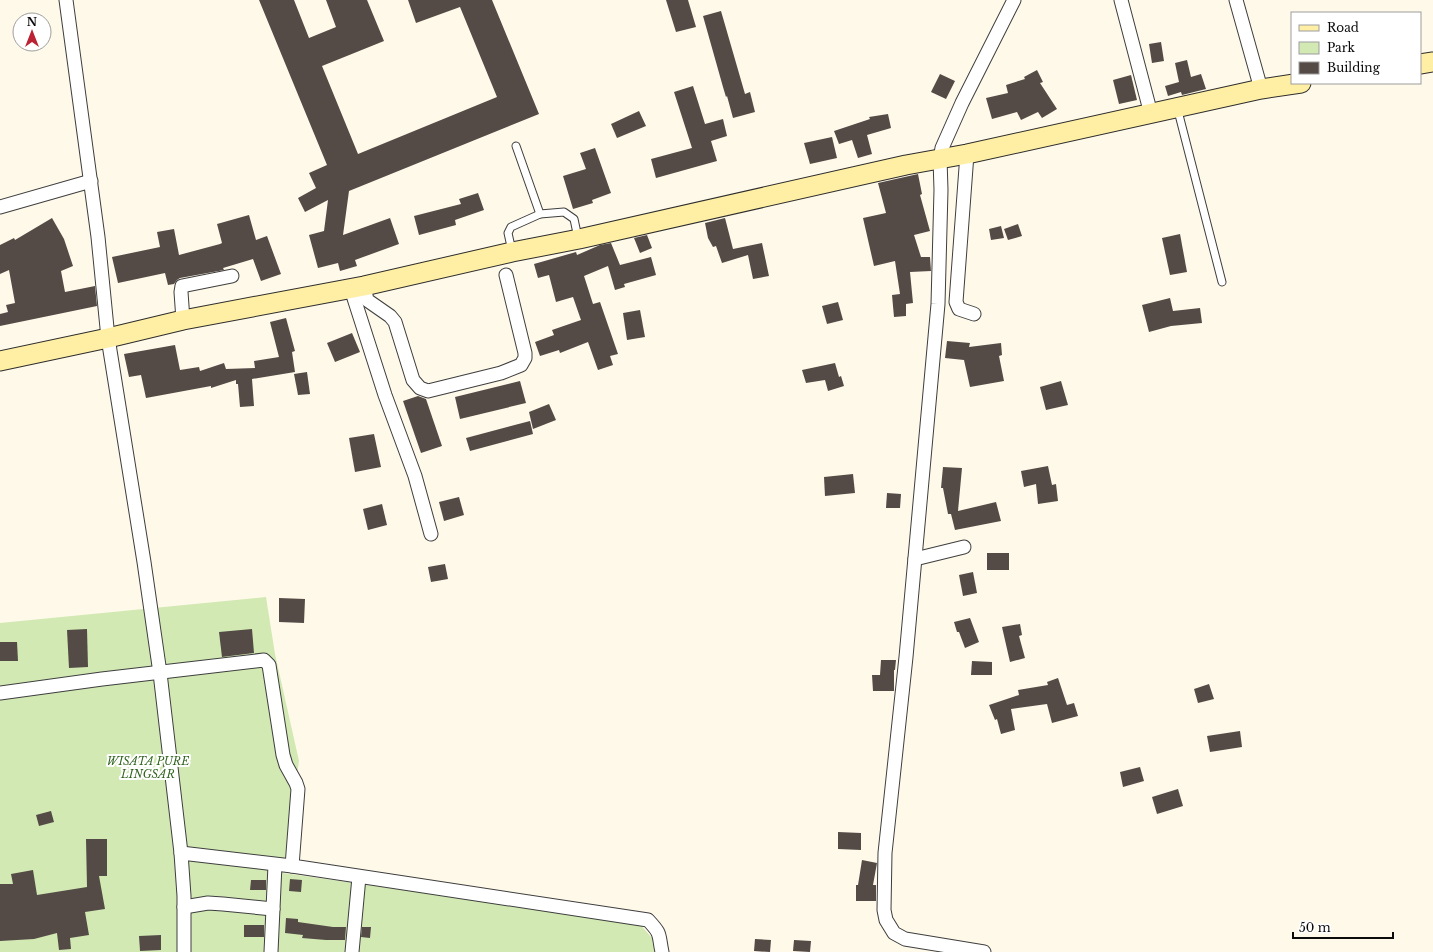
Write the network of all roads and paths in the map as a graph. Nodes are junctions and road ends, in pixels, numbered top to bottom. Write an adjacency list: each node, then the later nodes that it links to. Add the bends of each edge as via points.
1 (66, 0): 14 (street)
2 (1014, 0): 13 (street, via 962,103 942,148)
3 (1121, 0): 10 (street)
4 (1236, 0): 8 (street)
5 (1433, 62): 6 (street)
6 (1421, 64)
7 (1294, 84): 8 (street)
8 (1261, 89): 9 (street)
9 (1176, 107): 10 (street); 21 (lane)
10 (1152, 114): 12 (street)
11 (516, 146): 16 (lane)
12 (967, 154): 13 (street); 23 (street, via 956,302 959,309)
13 (940, 159): 17 (street); 29 (street, via 938,304)
14 (90, 181): 15 (street); 25 (street)
15 (0, 207)
16 (540, 214): 17 (lane, via 564,212 570,215 576,223); 18 (lane, via 511,226 508,233)
17 (578, 239): 18 (street)
18 (512, 252): 22 (street)
19 (506, 275): 22 (street, via 525,353 521,365 428,391 420,388 413,380 395,322 367,300)
20 (232, 276): 24 (street, via 182,286)
21 (1222, 282)
22 (357, 288): 24 (street); 27 (street, via 385,395 414,476)
23 (974, 314)
24 (183, 320): 25 (street)
25 (108, 338): 26 (street); 30 (street)
26 (0, 361)
27 (431, 534)
28 (964, 547): 29 (street)
29 (915, 559): 42 (street, via 885,853 884,910 886,920 894,933 905,939)
30 (160, 673): 31 (street); 32 (street); 34 (street, via 264,660 269,665 283,755 298,789)
31 (0, 693)
32 (181, 853): 33 (street); 36 (street)
33 (275, 865): 34 (street); 37 (street)
34 (292, 866): 35 (street)
35 (359, 877): 40 (street); 41 (street, via 648,920 661,937)
36 (184, 907): 37 (street, via 208,903); 38 (street)
37 (273, 909): 39 (street)
38 (184, 952)
39 (271, 952)
40 (352, 952)
41 (662, 952)
42 (984, 952)

